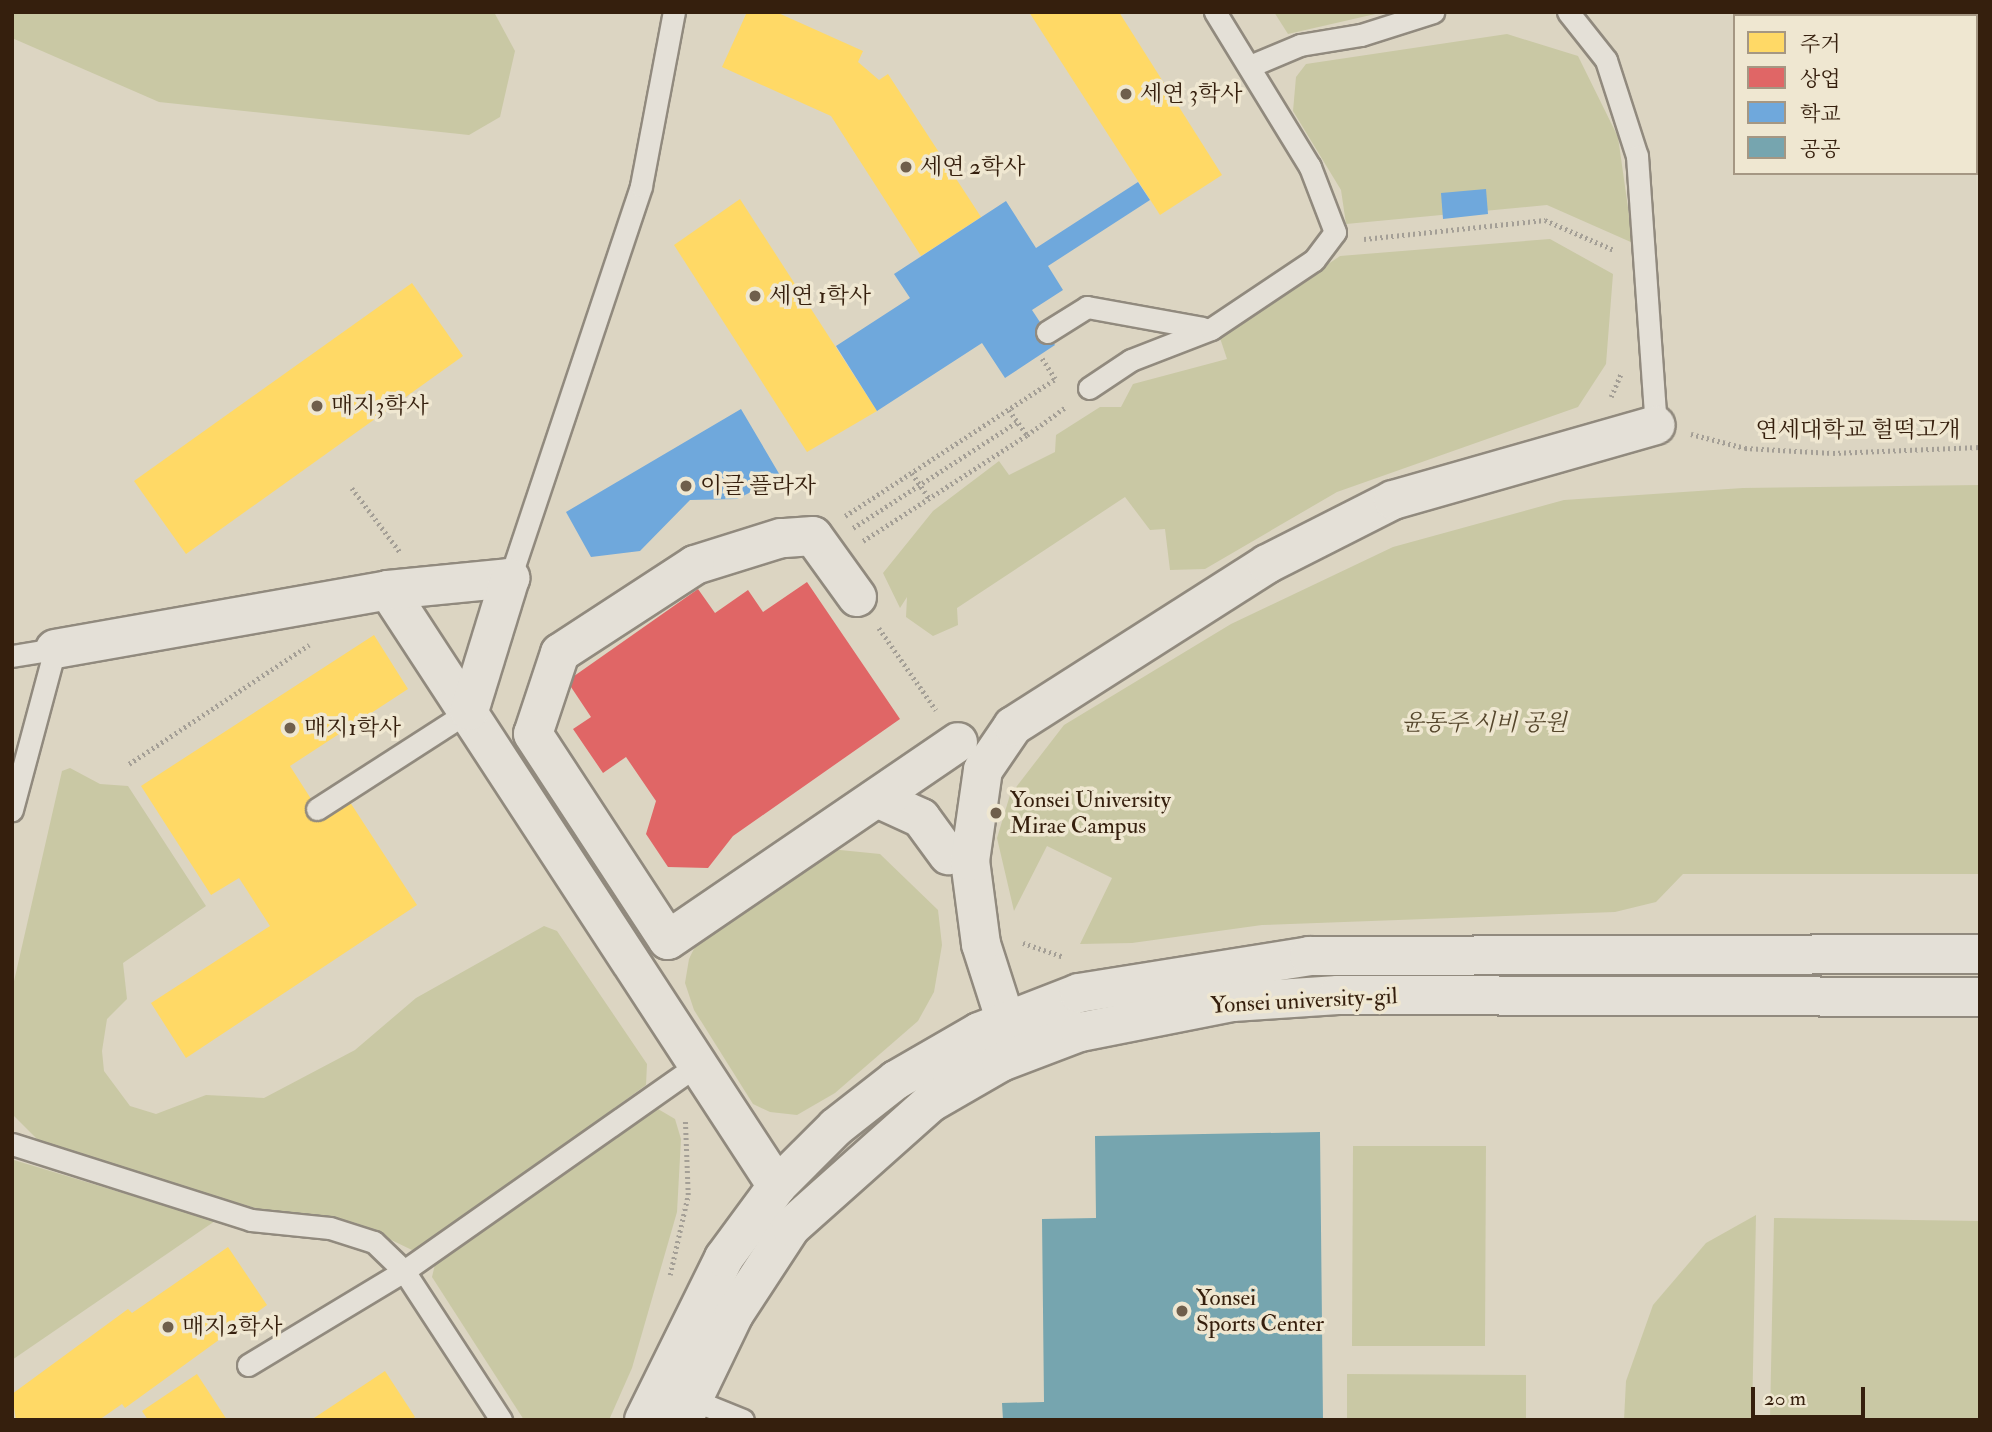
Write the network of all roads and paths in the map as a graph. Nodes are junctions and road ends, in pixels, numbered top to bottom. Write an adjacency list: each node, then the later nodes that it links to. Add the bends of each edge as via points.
1 (674, 12): 22 (lane, via 638,198)
2 (1216, 12): 5 (lane)
3 (1433, 12): 5 (lane, via 1362,35 1300,45)
4 (1568, 12): 14 (lane, via 1606,60 1637,156)
5 (1250, 66): 6 (lane, via 1324,196 1334,220)
6 (1332, 243): 7 (path, via 1545,220); 8 (lane)
7 (1625, 255)
8 (1211, 329): 9 (lane, via 1087,307); 11 (lane, via 1131,360)
9 (1047, 332)
10 (1040, 356): 12 (path, via 1055,379)
11 (1089, 388): 15 (path)
12 (1009, 410): 13 (path); 17 (path)
13 (1017, 422): 15 (path); 18 (path)
14 (1656, 425): 16 (path, 연세대학교 헐떡고개, via 1745,448 1833,453); 37 (street, via 1393,500 1267,564 1013,726 983,770 970,861 981,944)
15 (1027, 435): 20 (path)
16 (1980, 447)
17 (912, 472): 18 (path); 21 (path)
18 (921, 485): 20 (path); 21 (path)
19 (352, 488): 23 (path)
20 (929, 499): 21 (path)
21 (822, 548): 24 (street); 31 (street, via 726,552 685,569 560,653 533,734 668,940)
22 (510, 578): 23 (street); 28 (street)
23 (406, 587): 26 (street); 28 (street)
24 (857, 597): 29 (path)
25 (317, 640): 30 (path)
26 (55, 649): 27 (lane); 33 (lane)
27 (12, 656)
28 (469, 711): 32 (lane); 38 (street)
29 (958, 742): 31 (street)
30 (129, 764)
31 (877, 798): 34 (street, via 922,818)
32 (317, 809)
33 (12, 810)
34 (948, 855)
35 (1980, 954): 37 (street, via 1309,956 1128,981)
36 (1980, 997): 44 (street, Yonsei university-gil, via 1338,995 1233,1002 1080,1032 1001,1062 929,1103 801,1218 734,1314)
37 (1006, 1022): 40 (street, via 896,1080 836,1126)
38 (685, 1073): 40 (street); 41 (lane); 42 (path, via 688,1195)
39 (12, 1144): 41 (lane, via 251,1220 354,1233)
40 (776, 1186): 46 (street, via 724,1258)
41 (404, 1271): 43 (lane); 45 (lane)
42 (667, 1285)
43 (248, 1365)
44 (687, 1410): 47 (lane)
45 (501, 1420)
46 (644, 1420)
47 (743, 1420)

